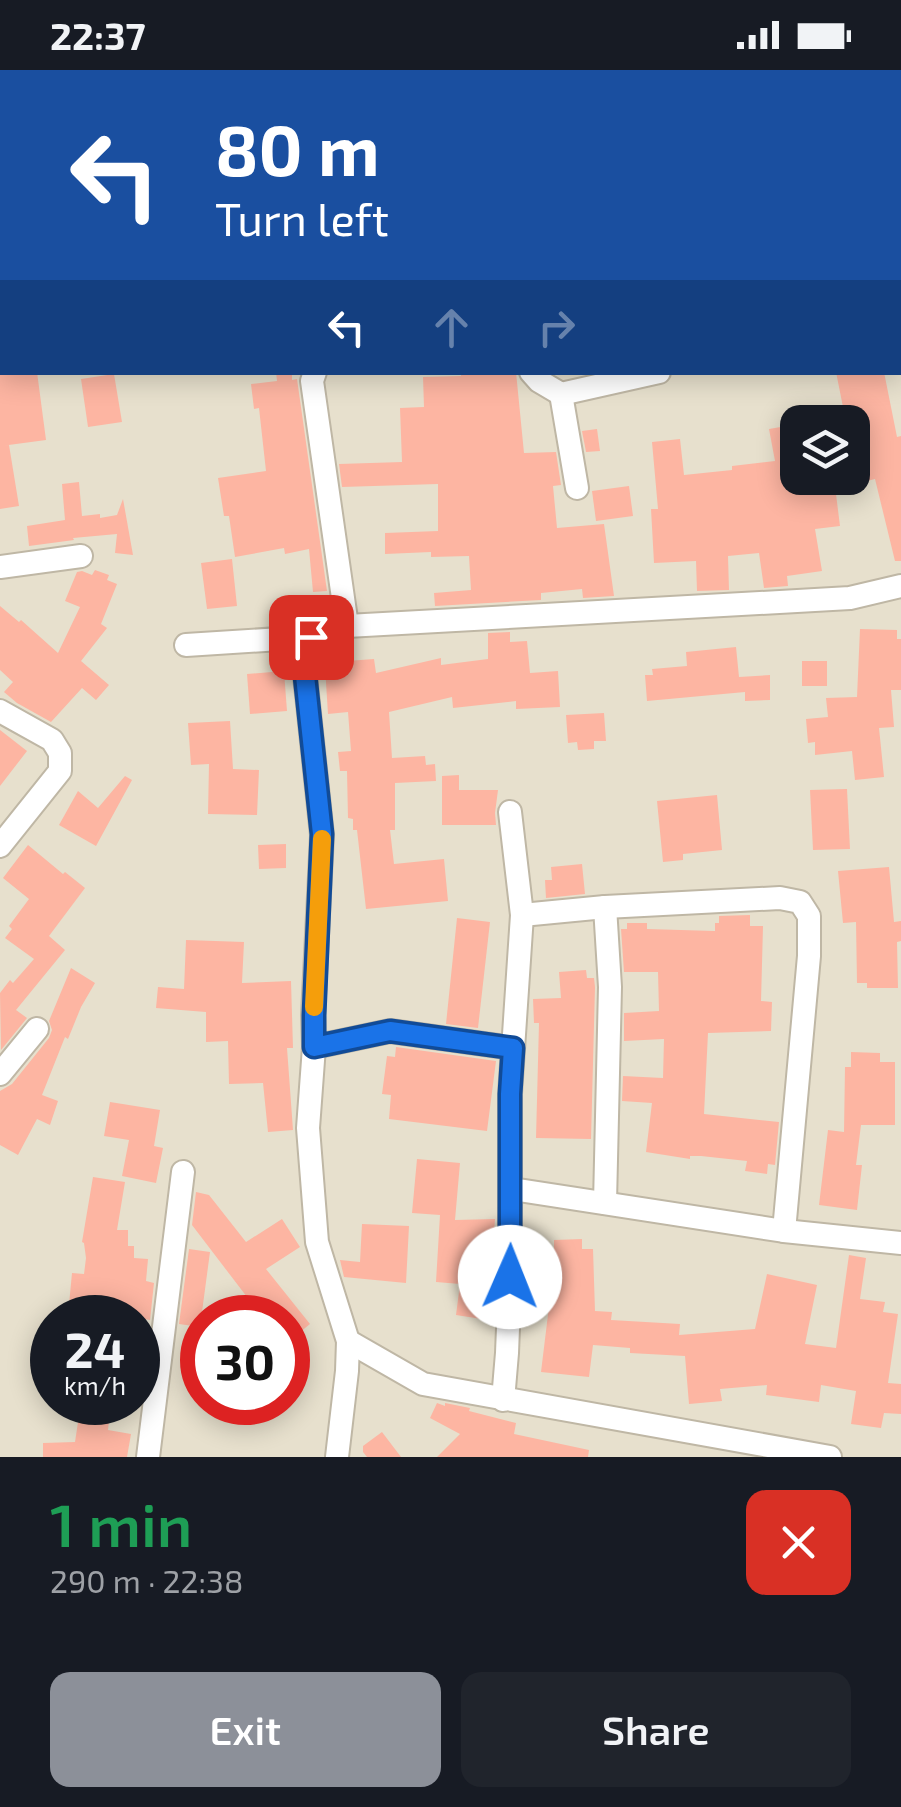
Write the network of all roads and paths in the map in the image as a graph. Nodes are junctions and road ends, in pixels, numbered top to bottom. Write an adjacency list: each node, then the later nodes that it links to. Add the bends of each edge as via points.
1 (314, 375): 9 (street)
2 (534, 375): 4 (street)
3 (646, 375): 4 (street)
4 (561, 394): 5 (street)
5 (577, 488)
6 (81, 556): 7 (street)
7 (0, 568)
8 (901, 586): 9 (street, via 850,598)
9 (347, 626): 10 (street)
10 (311, 637): 11 (street); 18 (street, via 303,657 322,834)
11 (186, 645)
12 (0, 711): 14 (street, via 52,740 60,771)
13 (510, 812): 16 (street)
14 (0, 846)
15 (605, 907): 16 (street); 23 (street, via 610,986); 24 (street, via 780,898 800,902 809,916)
16 (522, 914): 19 (street)
17 (37, 1029): 20 (street)
18 (314, 1047): 19 (street, via 390,1031); 26 (street, via 308,1128 317,1242)
19 (513, 1048): 22 (street)
20 (0, 1074)
21 (184, 1172): 28 (street)
22 (512, 1189): 23 (street); 27 (street)
23 (604, 1203): 24 (street)
24 (784, 1230): 25 (street)
25 (901, 1243)
26 (348, 1341): 27 (street, via 423,1384); 29 (street)
27 (503, 1400): 30 (street)
28 (148, 1457)
29 (337, 1457)
30 (830, 1457)

